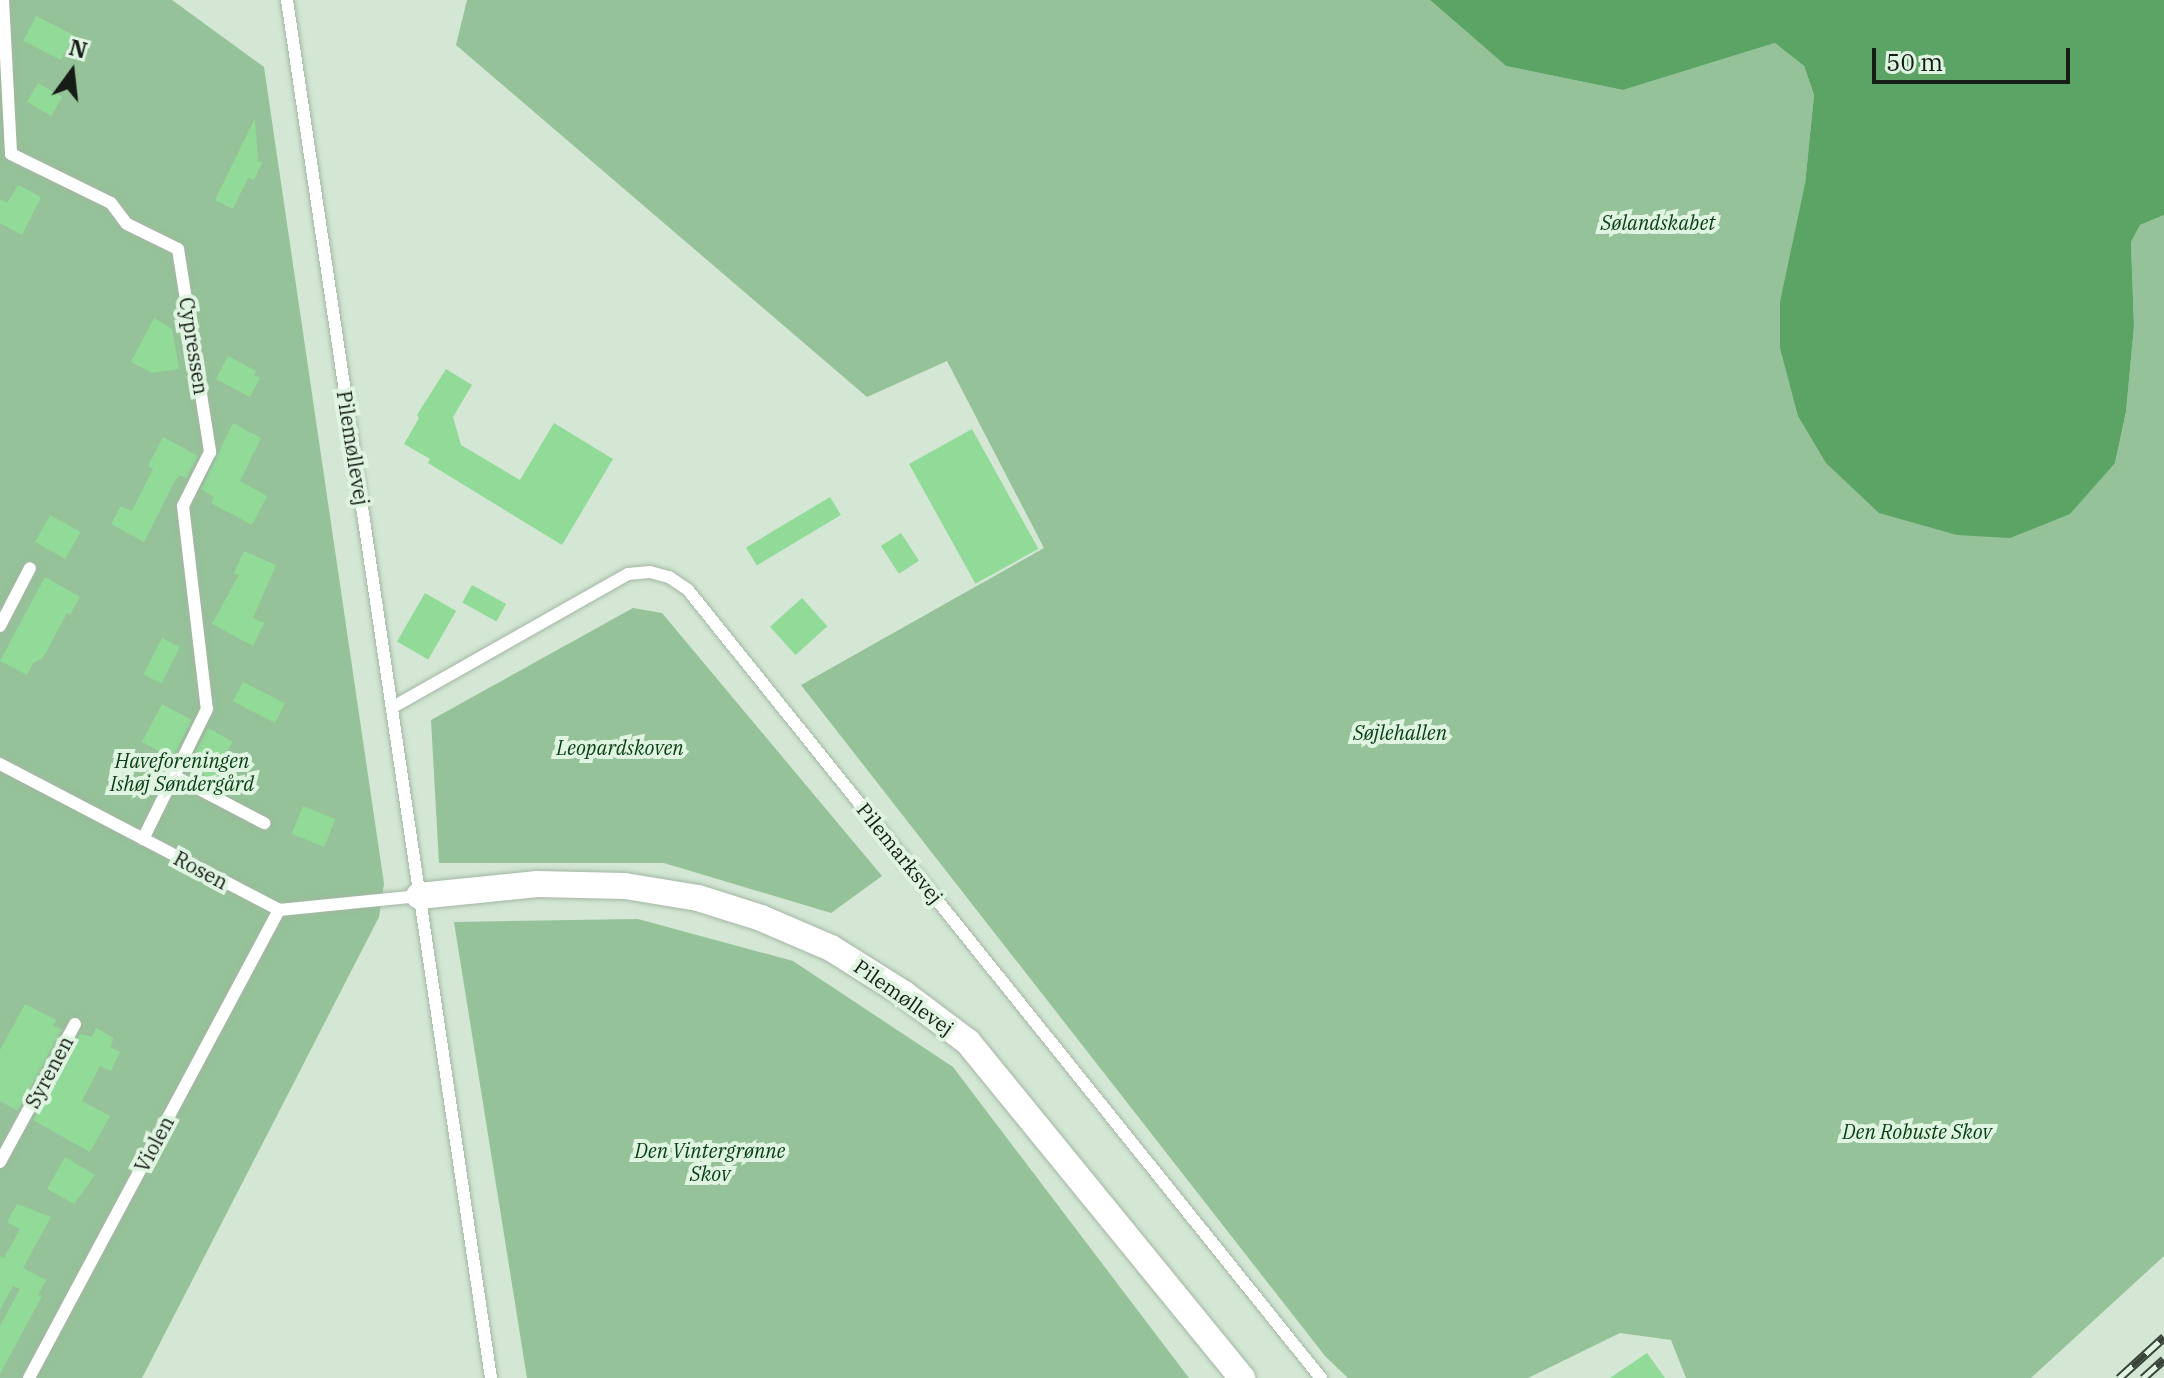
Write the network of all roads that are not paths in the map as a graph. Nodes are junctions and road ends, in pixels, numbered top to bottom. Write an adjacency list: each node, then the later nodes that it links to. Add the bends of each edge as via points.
1 (3, 0): 7 (lane, Cypressen, via 11,154 111,203 127,224 178,249 210,452 183,506 207,709)
2 (287, 0): 5 (lane, Pilemøllevej)
3 (30, 568): 4 (lane)
4 (0, 626)
5 (393, 707): 10 (lane, Pilemøllevej); 17 (lane, Pilemarksvej, via 628,574 669,577 688,590)
6 (0, 764): 9 (lane, Rosen)
7 (174, 776): 8 (lane); 9 (lane, Cypressen)
8 (264, 823)
9 (143, 839): 11 (lane, Rosen)
10 (419, 896): 11 (lane); 15 (lane, Pilemøllevej); 16 (street, Pilemøllevej, via 537,884 625,886 698,898 831,948 968,1042)
11 (279, 910): 14 (lane, Violen)
12 (75, 1024): 13 (lane, Syrenen)
13 (0, 1162)
14 (29, 1378)
15 (491, 1378)
16 (1242, 1378)
17 (1321, 1378)

